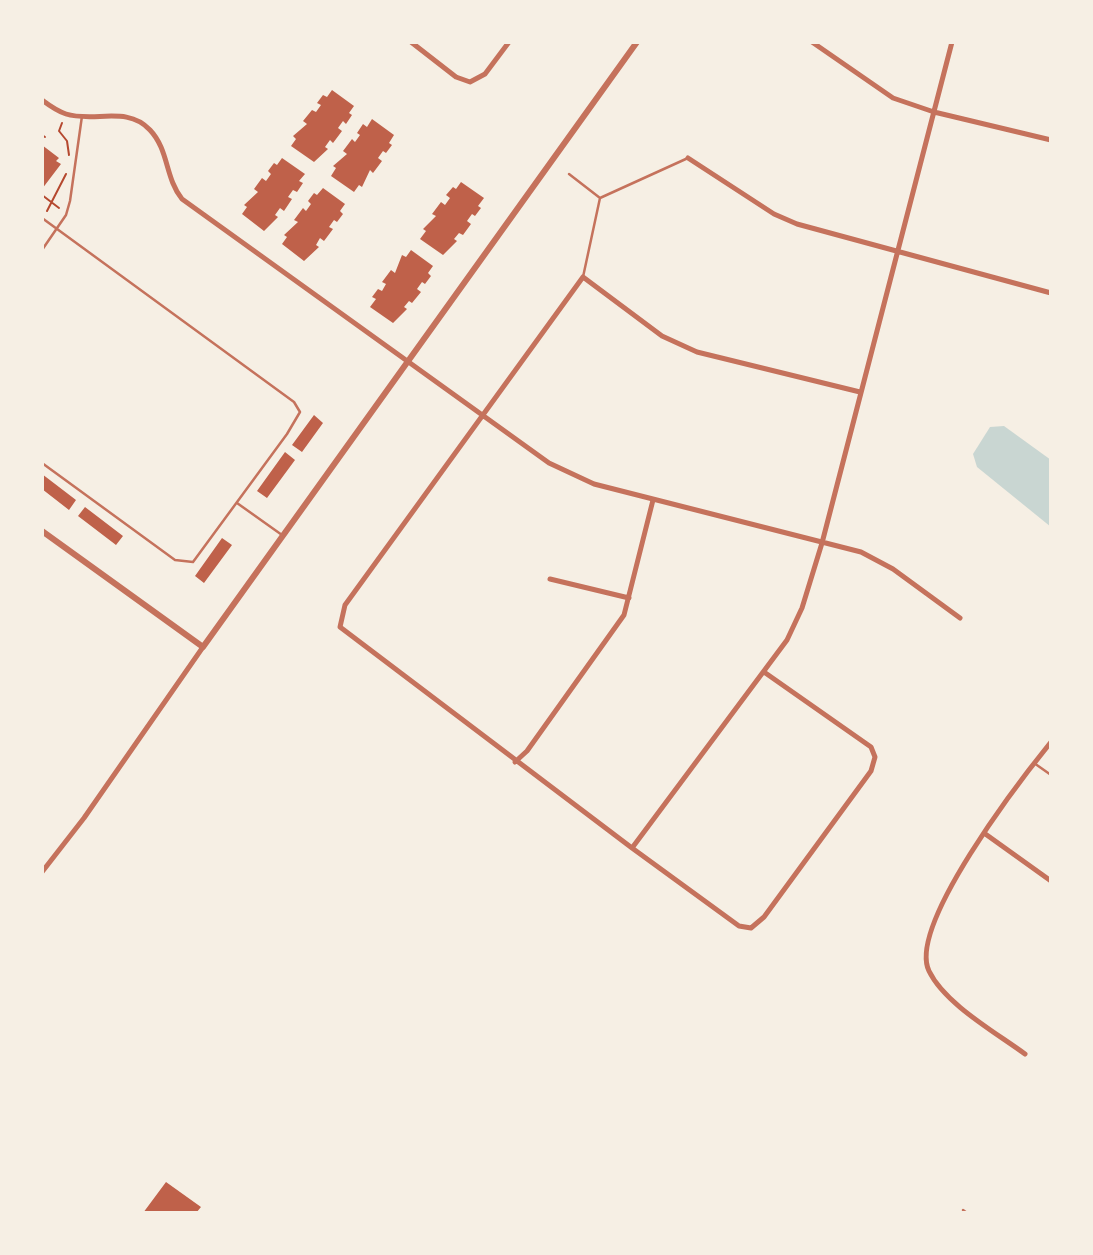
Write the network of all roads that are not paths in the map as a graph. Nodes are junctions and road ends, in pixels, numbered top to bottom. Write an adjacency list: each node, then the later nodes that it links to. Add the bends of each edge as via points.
1 (411, 42): 2 (street, via 456,77 470,82 485,74)
2 (509, 42)
3 (637, 42): 19 (street)
4 (812, 42): 7 (street, via 892,98)
5 (952, 42): 7 (street)
6 (42, 100): 8 (street, via 66,114)
7 (934, 112): 9 (street); 16 (street)
8 (82, 116): 14 (lane, via 74,184); 19 (street, via 125,116 144,124 161,145 168,179 181,199)
9 (1051, 140)
10 (688, 158): 12 (lane); 16 (street, via 774,214)
11 (569, 174): 12 (lane)
12 (600, 198): 17 (lane)
13 (42, 218): 14 (lane)
14 (58, 229): 15 (lane); 24 (lane, via 299,407 297,420)
15 (42, 250)
16 (897, 253): 18 (street); 20 (street)
17 (583, 277): 20 (street, via 677,344); 21 (street)
18 (1051, 293)
19 (407, 363): 21 (street); 26 (street)
20 (860, 392): 27 (street)
21 (482, 417): 23 (street, via 572,475); 34 (street, via 345,605 340,627)
22 (42, 463): 24 (lane, via 184,563 197,558)
23 (653, 500): 27 (street); 29 (street)
24 (237, 503): 26 (lane)
25 (42, 531): 31 (street)
26 (282, 535): 31 (street)
27 (822, 543): 30 (street, via 878,559); 32 (street, via 802,608)
28 (550, 579): 29 (street)
29 (629, 598): 34 (street, via 609,640)
30 (960, 618)
31 (203, 648): 39 (street)
32 (764, 673): 38 (street); 38 (street, via 871,747 875,757 871,771 764,918 751,928 739,926)
33 (1051, 741): 35 (street)
34 (515, 762): 38 (street)
35 (1034, 764): 36 (lane); 37 (street)
36 (1051, 775)
37 (984, 833): 40 (street); 41 (street, via 934,923 925,954 927,968 941,991)
38 (632, 848)
39 (42, 872)
40 (1051, 881)
41 (1025, 1054)

